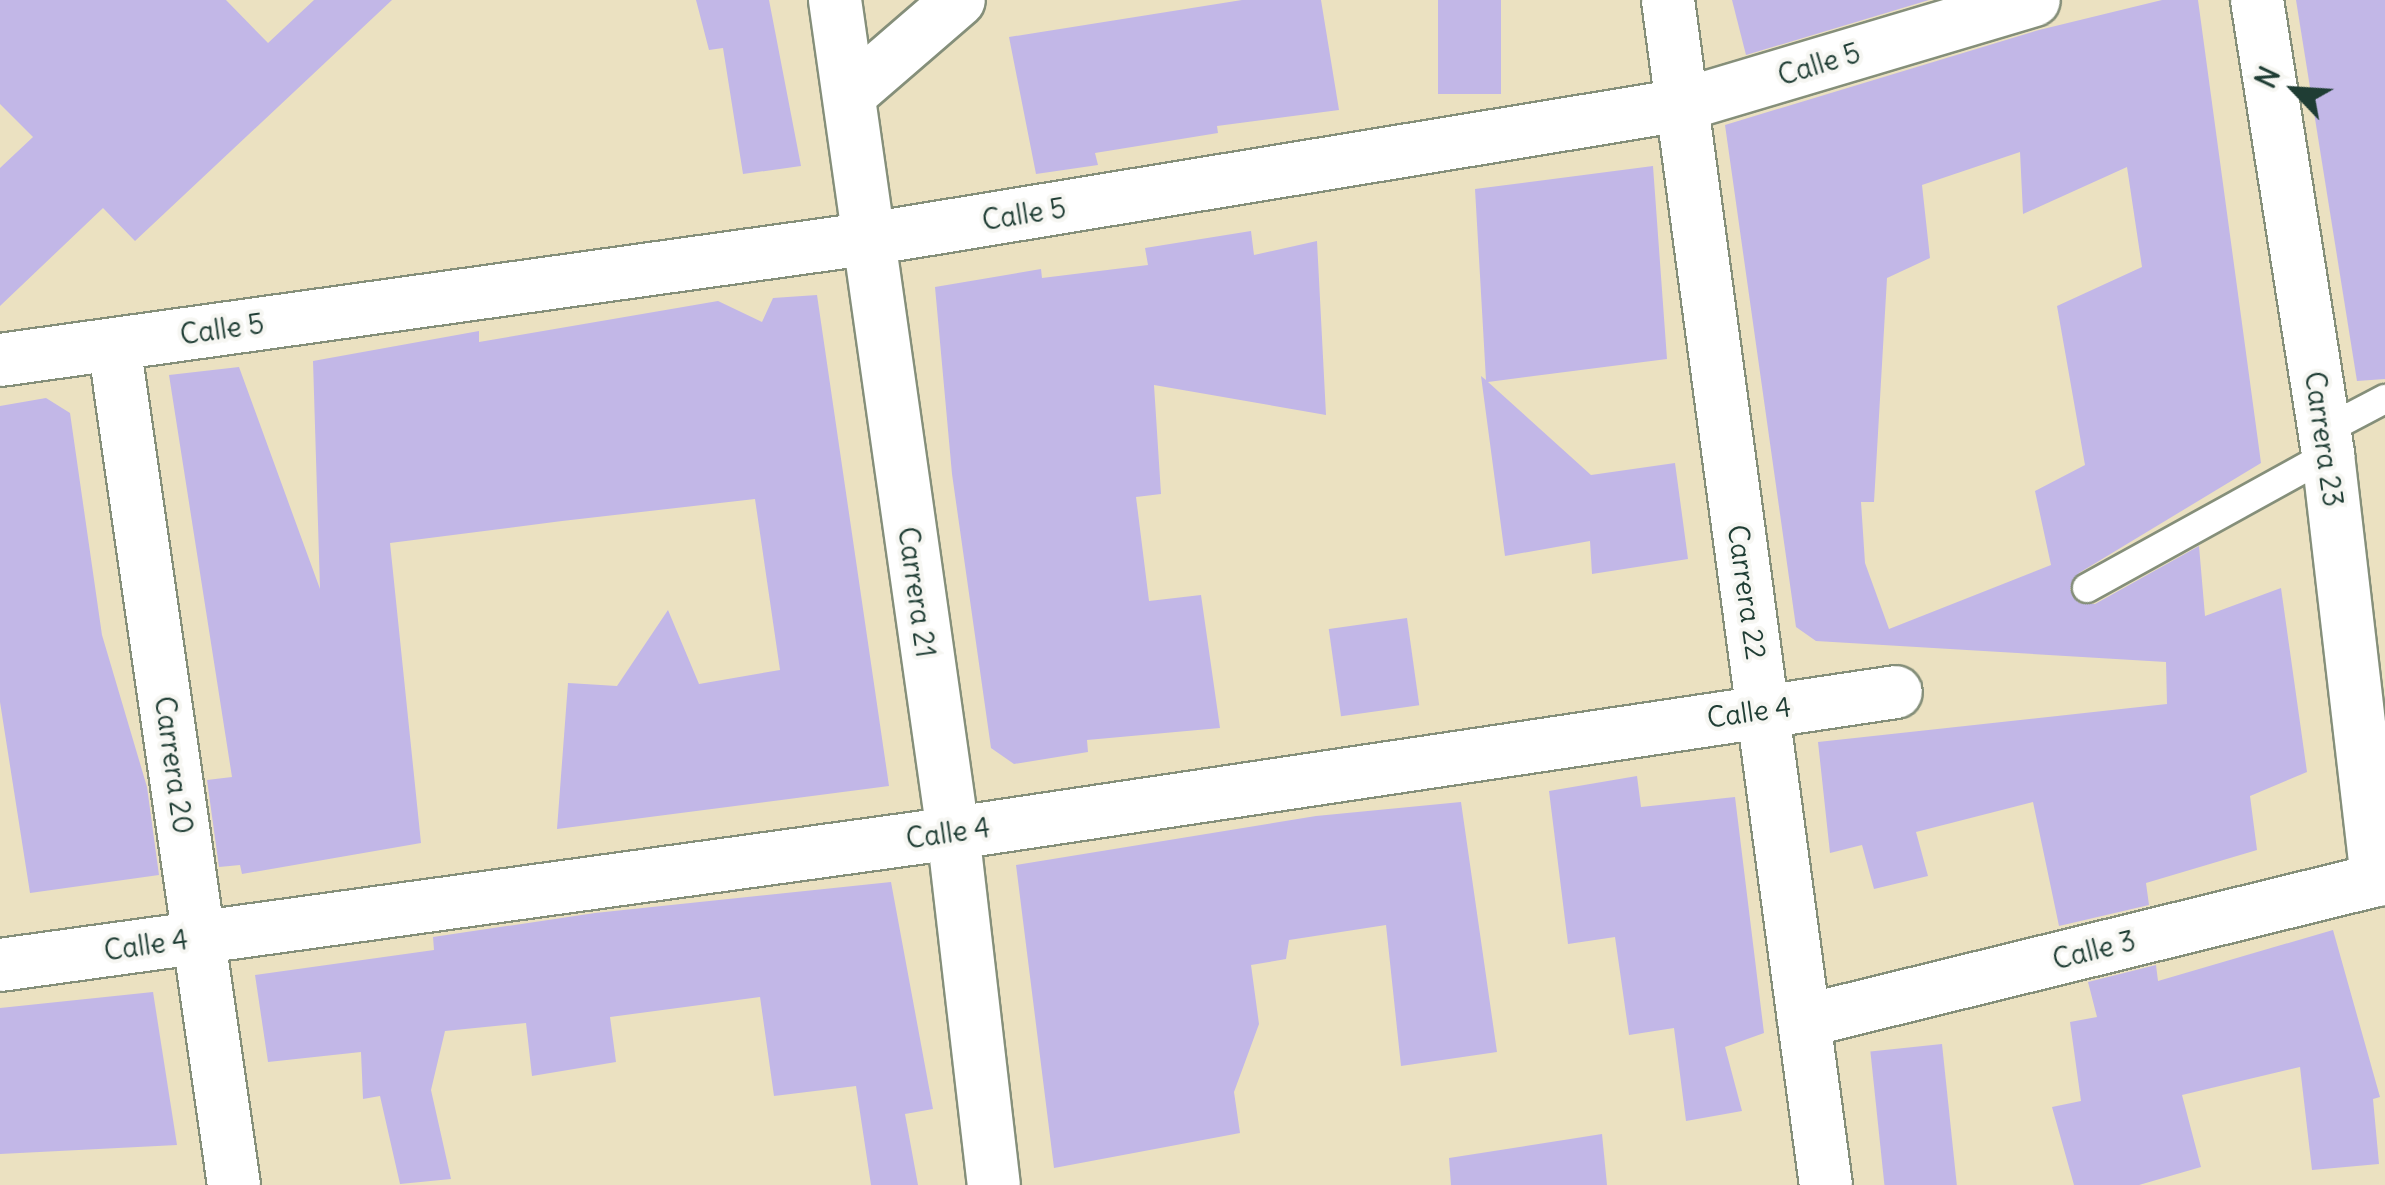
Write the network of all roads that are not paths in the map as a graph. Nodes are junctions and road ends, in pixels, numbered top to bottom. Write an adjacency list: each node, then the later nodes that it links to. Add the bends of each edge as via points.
1 (835, 0): 6 (street, Carrera 21)
2 (959, 0): 6 (street)
3 (1668, 0): 7 (street, Carrera 22)
4 (2034, 0): 7 (street, Calle 5)
5 (2257, 0): 12 (street, Carrera 23)
6 (849, 95): 8 (street, Carrera 21)
7 (1682, 105): 8 (street, Calle 5); 15 (street, Carrera 22)
8 (864, 239): 9 (street, Calle 5); 16 (street, Carrera 21)
9 (114, 344): 10 (street, Calle 5); 18 (street, Carrera 20)
10 (0, 360)
11 (2385, 399): 12 (lane)
12 (2326, 443): 13 (lane); 17 (street, Carrera 23)
13 (2088, 588)
14 (1896, 692): 15 (street, Calle 4)
15 (1762, 710): 16 (street, Calle 4); 20 (street, Carrera 22)
16 (952, 832): 18 (street, Calle 4); 22 (street, Carrera 21)
17 (2381, 879): 20 (street, Calle 3)
18 (198, 938): 19 (street, Calle 4); 21 (street, Carrera 20)
19 (0, 966)
20 (1804, 1022): 23 (street, Carrera 22)
21 (234, 1185)
22 (994, 1185)
23 (1826, 1185)

